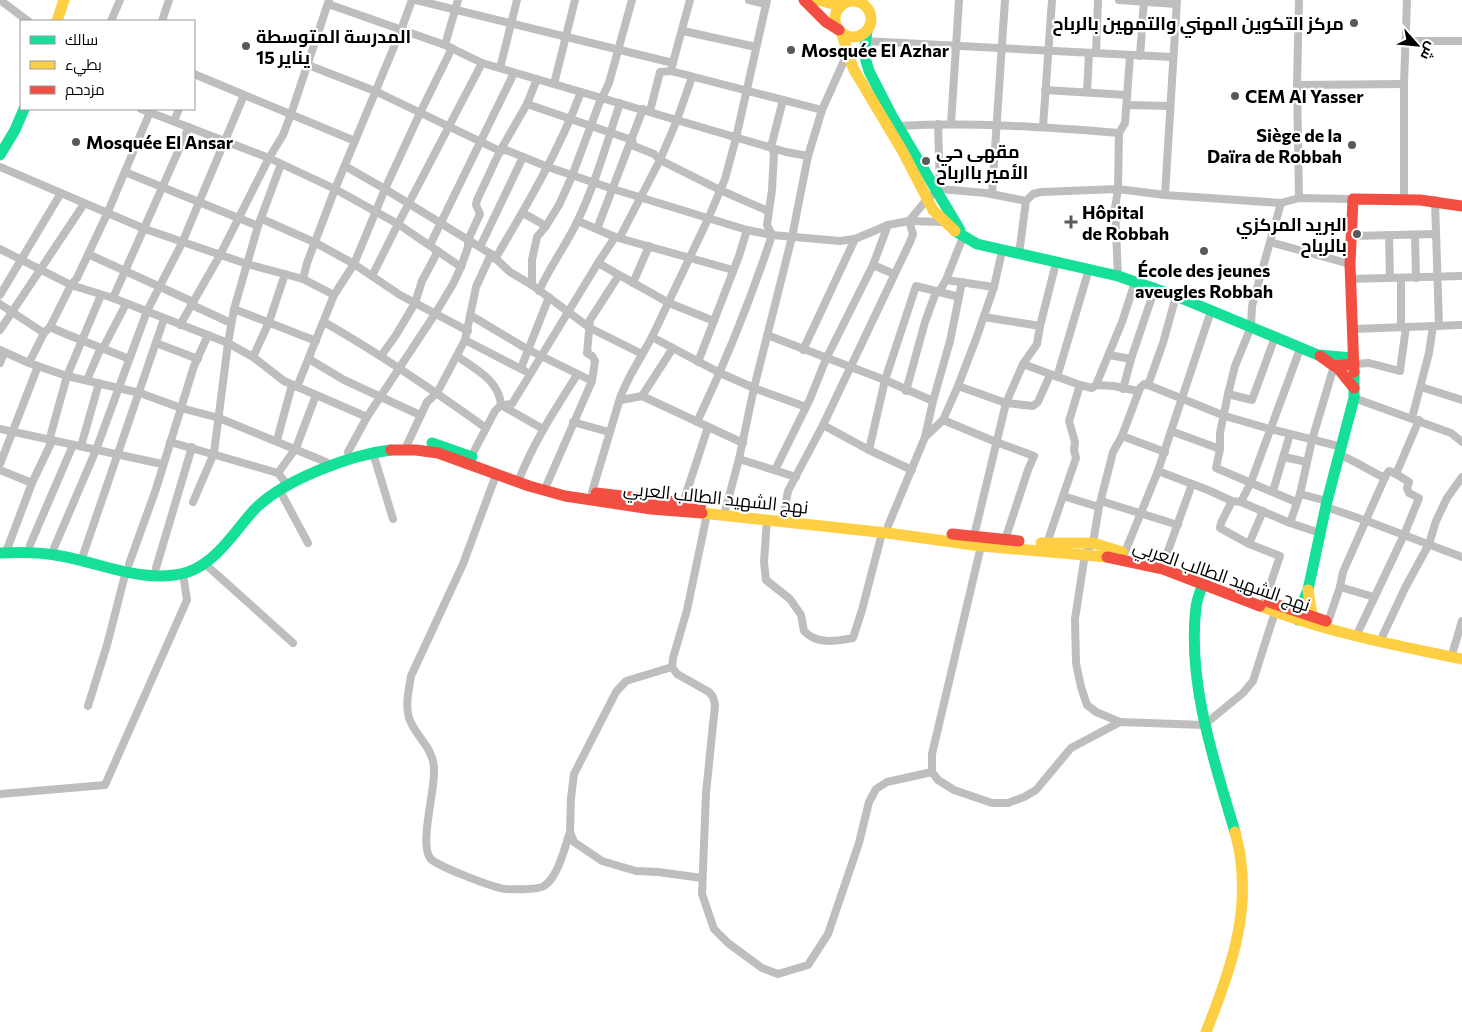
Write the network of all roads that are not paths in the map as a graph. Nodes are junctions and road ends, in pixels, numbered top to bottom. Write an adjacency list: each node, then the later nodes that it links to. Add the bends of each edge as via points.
1 (0, 0): 29 (street)
2 (64, 0): 30 (main road)
3 (120, 0): 31 (street)
4 (169, 0): 32 (street)
5 (412, 0): 34 (street)
6 (416, 0): 28 (street)
7 (458, 0): 28 (street)
8 (517, 0): 33 (street)
9 (574, 0): 37 (street)
10 (632, 0): 45 (street)
11 (690, 0): 35 (street)
12 (749, 0): 24 (street)
13 (804, 0): 36 (main road)
14 (818, 0): 27 (main road)
15 (958, 0): 41 (street)
16 (1006, 0): 44 (street)
17 (1052, 0): 46 (street)
18 (1098, 0): 47 (street)
19 (1119, 0): 22 (street)
20 (1299, 0): 62 (street)
21 (1407, 0): 39 (street)
22 (1144, 1): 25 (street); 50 (street)
23 (328, 2): 34 (street); 53 (street)
24 (766, 2): 43 (street)
25 (1176, 2): 51 (street)
26 (865, 3): 27 (main road); 38 (main road, via 871,21)
27 (842, 4): 36 (main road, via 836,18)
28 (456, 8): 33 (street); 42 (street)
29 (27, 20)
30 (60, 20)
31 (112, 20)
32 (162, 20)
33 (512, 23): 37 (street); 55 (street)
34 (401, 30): 42 (street); 64 (street)
35 (683, 30): 43 (street); 54 (street)
36 (840, 31): 38 (main road, via 851,37); 48 (main road)
37 (566, 35): 45 (street); 60 (street)
38 (866, 36): 41 (street); 89 (main road, via 866,62)
39 (1406, 41): 40 (street); 61 (street)
40 (1462, 41)
41 (956, 46): 44 (street); 88 (street)
42 (448, 47): 52 (street); 82 (street)
43 (756, 47): 65 (street)
44 (1002, 48): 46 (street); 90 (street)
45 (619, 49): 54 (street); 70 (street)
46 (1048, 51): 47 (street); 63 (street)
47 (1092, 53): 49 (street); 67 (street)
48 (847, 54): 80 (street); 122 (main road, via 904,152)
49 (1130, 56): 50 (street); 69 (street)
50 (1140, 56): 51 (street)
51 (1172, 57): 75 (street)
52 (482, 63): 55 (street); 92 (street)
53 (308, 65): 64 (street); 83 (street)
54 (672, 67): 58 (street); 79 (street, via 660,72)
55 (500, 68): 56 (street)
56 (514, 73): 59 (street); 101 (street)
57 (195, 74): 68 (street)
58 (692, 77): 65 (street); 85 (street)
59 (537, 79): 60 (street); 73 (street)
60 (554, 84): 66 (street)
61 (1404, 84): 62 (street); 129 (street)
62 (1297, 85): 127 (street)
63 (1044, 90): 67 (street); 94 (street)
64 (375, 91): 82 (street); 100 (street)
65 (746, 91): 71 (street); 97 (street)
66 (582, 92): 70 (street); 84 (street)
67 (1087, 92): 69 (street)
68 (244, 95): 83 (street); 99 (street)
69 (1127, 95): 74 (street)
70 (602, 98): 72 (street); 93 (street)
71 (783, 100): 80 (street); 102 (street)
72 (620, 103): 79 (street); 95 (street)
73 (527, 104): 84 (street); 103 (street)
74 (1127, 105): 75 (street); 96 (street, via 1125,123)
75 (1170, 106): 125 (street)
76 (24, 110): 104 (main road)
77 (144, 110): 81 (street)
78 (179, 110): 86 (street)
79 (647, 110): 85 (street); 98 (street)
80 (822, 110): 105 (street)
81 (150, 112): 86 (street); 113 (street)
82 (420, 113): 92 (street); 117 (street)
83 (291, 114): 100 (street); 107 (street)
84 (572, 118): 93 (street); 112 (street)
85 (677, 120): 97 (street); 108 (street)
86 (174, 121): 91 (street)
87 (938, 124): 88 (street); 89 (street); 122 (street)
88 (951, 124): 90 (street)
89 (898, 126): 122 (main road)
90 (997, 126): 94 (street); 124 (street)
91 (190, 127): 99 (street); 116 (street)
92 (448, 127): 101 (street); 136 (street)
93 (591, 127): 95 (street); 114 (street)
94 (1043, 127): 96 (street)
95 (610, 133): 98 (street); 115 (street)
96 (1119, 133): 119 (street)
97 (736, 138): 102 (street); 121 (street)
98 (632, 140): 108 (street, via 634,146); 118 (street)
99 (225, 141): 107 (street); 133 (street)
100 (355, 141): 110 (street)
101 (481, 143): 103 (street); 149 (street)
102 (771, 147): 105 (street); 138 (street, via 774,153)
103 (500, 151): 106 (street); 164 (street, via 476,200 480,214)
104 (0, 155)
105 (808, 156): 161 (street)
106 (523, 157): 112 (street); 171 (street)
107 (269, 158): 109 (street); 142 (street)
108 (660, 160): 121 (street); 126 (street)
109 (281, 164): 120 (street); 146 (street)
110 (344, 166): 117 (street); 120 (street)
111 (0, 167): 123 (street)
112 (548, 167): 114 (street); 140 (street)
113 (125, 172): 116 (street); 141 (street)
114 (572, 176): 115 (street); 151 (street)
115 (594, 183): 118 (street); 144 (street)
116 (164, 187): 133 (street); 152 (street)
117 (385, 189): 136 (street); 139 (street)
118 (613, 189): 126 (street); 153 (street)
119 (1118, 189): 125 (street); 132 (street, via 1041,192); 196 (street, via 1115,208)
120 (335, 190): 139 (street); 167 (street)
121 (720, 190): 138 (street); 143 (street)
122 (935, 193): 124 (street); 145 (street); 147 (main road, via 933,210); 169 (main road, via 960,230)
123 (61, 194): 135 (street); 180 (street)
124 (992, 194): 132 (street)
125 (1165, 195): 134 (street)
126 (640, 197): 143 (street); 160 (street)
127 (1299, 198): 128 (street); 134 (street)
128 (1352, 199): 129 (main road); 159 (main road)
129 (1404, 199): 131 (main road)
130 (1462, 199): 131 (main road)
131 (1435, 200): 137 (main road); 155 (street)
132 (1026, 201): 176 (street)
133 (200, 202): 142 (street); 165 (street)
134 (1281, 203): 166 (street)
135 (84, 204): 141 (street); 188 (street)
136 (409, 204): 148 (street); 149 (street)
137 (1462, 206)
138 (768, 211): 156 (street, via 767,225)
139 (376, 212): 148 (street); 184 (street)
140 (523, 212): 151 (street); 178 (street)
141 (107, 214): 152 (street); 175 (street)
142 (239, 218): 146 (street); 177 (street)
143 (708, 219): 154 (street); 179 (street)
144 (578, 221): 153 (street); 213 (street)
145 (909, 221): 147 (street); 150 (street); 193 (street, via 913,234)
146 (260, 222): 167 (street); 183 (street)
147 (944, 222): 162 (main road)
148 (398, 224): 168 (street); 194 (street)
149 (441, 224): 164 (street); 168 (street)
150 (888, 225): 163 (street); 185 (street)
151 (546, 226): 210 (street, via 537,236 533,253)
152 (145, 229): 165 (street); 191 (street)
153 (597, 229): 160 (street)
154 (747, 230): 156 (street); 190 (street)
155 (1436, 234): 158 (street); 197 (street)
156 (772, 235): 161 (street); 289 (street)
157 (1389, 235): 158 (street); 159 (street); 199 (street)
158 (1415, 235): 201 (street)
159 (1352, 236): 186 (main road)
160 (618, 237): 170 (street); 182 (street)
161 (792, 237): 163 (street, via 828,241); 253 (street)
162 (963, 237): 169 (main road); 204 (street)
163 (855, 239): 265 (street)
164 (468, 240): 171 (street); 187 (street)
165 (182, 242): 177 (street); 209 (street)
166 (1270, 242): 186 (street); 244 (street, via 1252,306)
167 (316, 243): 184 (street); 202 (street)
168 (430, 244): 173 (street)
169 (977, 244): 174 (main road)
170 (649, 246): 179 (street); 207 (street)
171 (480, 247): 178 (street)
172 (0, 249): 180 (street)
173 (438, 251): 187 (street); 222 (street)
174 (1002, 251): 176 (main road); 211 (street)
175 (88, 254): 191 (street); 208 (street)
176 (1019, 254): 181 (main road)
177 (220, 255): 183 (street); 226 (street)
178 (493, 257): 210 (street); 233 (street, via 476,287)
179 (689, 259): 190 (street); 223 (street)
180 (21, 260): 188 (street); 215 (street)
181 (1056, 262): 189 (main road); 242 (street)
182 (598, 263): 195 (street); 229 (street)
183 (247, 264): 192 (street); 227 (street)
184 (354, 264): 194 (street); 217 (street)
185 (873, 264): 193 (street); 276 (street)
186 (1350, 264): 203 (main road)
187 (461, 266): 232 (street)
188 (41, 269): 208 (street); 231 (street)
189 (1089, 269): 196 (main road); 292 (street)
190 (733, 270): 236 (street)
191 (126, 271): 209 (street); 221 (street)
192 (285, 274): 202 (street); 237 (street)
193 (894, 274): 286 (street)
194 (372, 276): 222 (street)
195 (619, 276): 207 (street); 247 (street, via 590,320)
196 (1118, 276): 206 (main road)
197 (1438, 276): 198 (street); 201 (street); 243 (street)
198 (1462, 276)
199 (1390, 278): 200 (street); 203 (street)
200 (1401, 278): 201 (street); 245 (street)
201 (1416, 278)
202 (303, 279): 217 (street)
203 (1350, 279): 250 (main road)
204 (946, 280): 205 (street); 214 (street)
205 (962, 282): 211 (street); 220 (street)
206 (1134, 282): 212 (main road); 268 (street)
207 (633, 283): 223 (street)
208 (71, 285): 216 (street); 246 (street)
209 (158, 286): 226 (street, via 190,301); 228 (street)
210 (532, 286): 213 (street)
211 (994, 286): 234 (street)
212 (1155, 288): 218 (main road); 277 (street)
213 (539, 290): 219 (street)
214 (938, 292): 220 (street); 294 (street, via 916,286); 306 (street, via 925,322)
215 (0, 295)
216 (101, 295): 221 (street); 257 (street)
217 (334, 295): 238 (street)
218 (1176, 296): 230 (main road); 298 (street)
219 (549, 297): 229 (street); 262 (street)
220 (959, 297): 318 (street)
221 (113, 298): 225 (street)
222 (415, 303): 232 (street); 269 (street)
223 (669, 303): 236 (street); 254 (street)
224 (0, 304): 231 (street)
225 (126, 304): 228 (street); 261 (street)
226 (192, 305): 239 (street); 240 (street)
227 (234, 309): 237 (street); 239 (street)
228 (147, 311): 235 (street); 273 (street)
229 (568, 311): 247 (street); 271 (street)
230 (1211, 311): 244 (main road); 315 (street)
231 (13, 312): 248 (street); 251 (street)
232 (435, 314): 249 (street); 285 (street)
233 (470, 315): 249 (street); 262 (street)
234 (984, 317): 242 (street); 300 (street)
235 (164, 319): 240 (street); 259 (street)
236 (714, 321): 279 (street)
237 (269, 322): 258 (street); 272 (street)
238 (324, 322): 258 (street); 269 (street)
239 (232, 323): 260 (street)
240 (180, 324): 252 (street)
241 (1462, 325): 243 (street)
242 (1040, 326): 283 (street, via 1037,344)
243 (1436, 326): 245 (street); 302 (street)
244 (1251, 327): 255 (main road); 311 (street)
245 (1404, 327): 250 (street); 280 (street, via 1400,370)
246 (50, 328): 251 (street); 257 (street)
247 (590, 328): 267 (street); 295 (street, via 587,353 595,361)
248 (0, 330)
249 (468, 331): 256 (street)
250 (1354, 333): 278 (main road); 280 (main road)
251 (44, 334): 282 (street)
252 (208, 335): 260 (street); 274 (street)
253 (767, 335): 265 (street); 304 (street)
254 (652, 338): 263 (street); 267 (street)
255 (1275, 338): 264 (main road); 311 (street, via 1252,400)
256 (465, 340): 270 (street); 287 (street)
257 (81, 342): 261 (street); 291 (street)
258 (316, 342): 275 (street)
259 (156, 343): 274 (street); 308 (street)
260 (228, 343): 272 (street); 326 (street)
261 (104, 348): 273 (street); 293 (street, via 99,352)
262 (527, 348): 271 (street); 287 (street)
263 (673, 348): 279 (street); 313 (street)
264 (1300, 349): 278 (main road); 336 (street)
265 (803, 350): 276 (street)
266 (2, 352): 281 (street); 282 (street)
267 (642, 354): 316 (street)
268 (1109, 354): 277 (street); 297 (street)
269 (381, 356): 285 (street)
270 (457, 356): 309 (street); 320 (street, via 489,378 500,394)
271 (542, 356): 288 (street); 290 (street)
272 (253, 357): 299 (street)
273 (129, 359): 303 (street)
274 (198, 359): 322 (street)
275 (309, 359): 299 (street); 314 (street)
276 (826, 359): 286 (street); 321 (street)
277 (1131, 359): 305 (street)
278 (1330, 361): 280 (main road); 310 (main road); 345 (street)
279 (698, 362): 289 (street)
280 (1355, 362): 310 (main road)
281 (0, 363)
282 (29, 363): 284 (street)
283 (1023, 364): 292 (street); 319 (street)
284 (38, 366): 291 (street); 338 (street)
285 (399, 367): 309 (street); 314 (street)
286 (849, 367): 294 (street); 331 (street)
287 (521, 368): 288 (street)
288 (530, 373): 320 (street, via 512,404)
289 (720, 373): 304 (street); 330 (street)
290 (577, 374): 295 (street); 335 (street)
291 (67, 376): 293 (street); 347 (street)
292 (1053, 376): 301 (street); 319 (street, via 1033,406)
293 (87, 380): 296 (street)
294 (885, 380): 306 (street); 357 (street)
295 (592, 381): 329 (street)
296 (99, 383): 303 (street); 352 (street)
297 (1096, 385): 301 (street, via 1092,388); 305 (street)
298 (1148, 385): 307 (street, via 1144,384); 315 (street)
299 (294, 386): 312 (street); 344 (street)
300 (958, 386): 319 (street); 328 (street)
301 (1080, 386): 390 (street, via 1069,421 1076,458)
302 (1421, 386): 317 (street); 327 (street)
303 (118, 387): 308 (street); 356 (street)
304 (754, 388): 321 (street); 350 (street)
305 (1124, 388): 307 (street)
306 (906, 390): 318 (street)
307 (1138, 391): 342 (street)
308 (140, 393): 322 (street); 363 (street)
309 (437, 393): 323 (street); 333 (street)
310 (1354, 393): 327 (street); 358 (main road)
311 (1228, 394): 324 (street)
312 (316, 395): 325 (street); 354 (street)
313 (642, 396): 316 (street); 330 (street)
314 (380, 398): 323 (street); 325 (street)
315 (1182, 399): 324 (street); 340 (street)
316 (621, 400): 339 (street)
317 (1462, 400)
318 (933, 401): 343 (street)
319 (1006, 403): 349 (street)
320 (501, 405): 333 (street); 335 (street)
321 (806, 407): 372 (street)
322 (181, 408): 326 (street); 348 (street)
323 (420, 415): 351 (street)
324 (1225, 416): 336 (street); 355 (street)
325 (367, 417): 359 (street)
326 (219, 418): 344 (street); 361 (street)
327 (1415, 419): 346 (street, via 1451,433); 375 (street)
328 (943, 420): 343 (street); 349 (street)
329 (574, 422): 339 (street); 385 (street)
330 (697, 422): 332 (street)
331 (823, 425): 357 (street); 379 (street)
332 (708, 427): 350 (street); 395 (street)
333 (486, 428): 364 (street)
334 (0, 429): 338 (street)
335 (543, 429): 378 (street)
336 (1270, 430): 341 (street); 383 (street)
337 (1462, 430): 346 (street)
338 (13, 432): 347 (street); 369 (street)
339 (609, 432): 387 (street)
340 (1171, 432): 355 (street); 360 (street)
341 (1290, 434): 345 (street); 365 (street)
342 (1122, 436): 360 (street); 396 (street, via 1113,452)
343 (925, 437): 373 (street)
344 (277, 440): 354 (street)
345 (1312, 440): 358 (street); 368 (street)
346 (1460, 440)
347 (50, 441): 352 (street); 384 (street)
348 (170, 442): 353 (street); 370 (street)
349 (996, 442): 412 (street); 413 (street, via 1034,456)
350 (743, 443): 366 (street)
351 (406, 445): 359 (main road, نهج الشهيد الطالب العربي, via 389,443); 362 (main road, نهج الشهيد الطالب العربي); 364 (main road, نهج الشهيد الطالب العربي, via 423,442 440,445); 377 (main road, نهج الشهيد الطالب العربي, via 438,453)
352 (77, 446): 356 (street); 419 (street)
353 (192, 447): 361 (street); 430 (street)
354 (296, 448): 367 (street); 382 (street)
355 (1220, 449): 383 (street, via 1216,468)
356 (96, 450): 363 (street); 421 (street)
357 (869, 450): 373 (street)
358 (1341, 451): 380 (street, via 1367,470); 397 (main road)
359 (348, 452): 367 (main road, نهج الشهيد الطالب العربي)
360 (1165, 452): 374 (street)
361 (214, 453): 382 (street); 392 (street)
362 (373, 453): 376 (main road, نهج الشهيد الطالب العربي); 403 (street)
363 (118, 454): 370 (street); 425 (street)
364 (471, 457): 378 (main road, نهج الشهيد الطالب العربي)
365 (1284, 457): 368 (street); 388 (street)
366 (739, 459): 372 (street); 398 (street)
367 (326, 462): 376 (main road, نهج الشهيد الطالب العربي)
368 (1307, 462): 389 (street)
369 (0, 464)
370 (162, 464): 429 (street)
371 (0, 470): 384 (street)
372 (775, 470): 379 (street)
373 (912, 470): 408 (street)
374 (1158, 471): 386 (street); 401 (street)
375 (1396, 474): 380 (street, via 1389,471); 411 (street, via 1409,482 1409,493 1419,498)
376 (304, 475): 382 (main road, نهج الشهيد الطالب العربي)
377 (496, 475): 402 (main road, نهج الشهيد الطالب العربي, via 565,496); 452 (street, via 464,564 411,676 409,718 428,746 435,769 427,850 432,860 443,867 501,888 540,888 555,874)
378 (520, 476): 385 (main road, نهج الشهيد الطالب العربي)
379 (796, 477): 400 (street, via 788,490)
380 (1385, 478): 405 (street)
381 (1461, 480): 418 (street, via 1448,498)
382 (281, 482): 409 (main road, نهج الشهيد الطالب العربي, via 254,502); 414 (street)
383 (1251, 482): 388 (street); 393 (street)
384 (32, 484): 422 (street)
385 (547, 484): 387 (main road, نهج الشهيد الطالب العربي)
386 (1192, 484): 391 (street); 407 (street)
387 (592, 492): 395 (main road, نهج الشهيد الطالب العربي)
388 (1273, 492): 394 (street)
389 (1300, 494): 394 (street); 397 (street)
390 (1063, 496): 396 (street); 415 (street)
391 (1232, 500): 393 (street); 417 (street, via 1220,528)
392 (193, 502)
393 (1241, 502): 399 (street)
394 (1296, 502): 406 (street)
395 (683, 503): 398 (main road, نهج الشهيد الطالب العربي)
396 (1100, 504): 401 (street); 416 (street)
397 (1327, 504): 405 (street); 410 (main road)
398 (725, 511): 400 (main road, نهج الشهيد الطالب العربي); 402 (main road, نهج الشهيد الطالب العربي); 404 (main road, نهج الشهيد الطالب العربي)
399 (1263, 511): 406 (street); 417 (street)
400 (784, 513): 408 (main road, نهج الشهيد الطالب العربي)
401 (1142, 513): 407 (street); 423 (street)
402 (707, 514): 446 (street)
403 (393, 519)
404 (767, 520): 408 (main road, نهج الشهيد الطالب العربي); 408 (street, via 766,580 790,599 801,615 804,631 816,640 835,642 852,638)
405 (1367, 521): 411 (street); 433 (street, via 1343,572)
406 (1290, 523): 410 (street)
407 (1178, 524): 427 (street)
408 (885, 529): 412 (main road, نهج الشهيد الطالب العربي); 420 (main road, نهج الشهيد الطالب العربي)
409 (230, 533): 428 (main road, نهج الشهيد الطالب العربي); 430 (main road, نهج الشهيد الطالب العربي, via 190,564)
410 (1320, 534): 434 (main road)
411 (1404, 535): 418 (street); 435 (street)
412 (974, 536): 413 (main road, نهج الشهيد الطالب العربي)
413 (1005, 540): 415 (main road, نهج الشهيد الطالب العربي)
414 (308, 543)
415 (1047, 543): 416 (main road, نهج الشهيد الطالب العربي)
416 (1094, 543): 423 (main road, نهج الشهيد الطالب العربي); 424 (street)
417 (1249, 544): 436 (street, via 1280,556)
418 (1429, 544): 426 (street); 443 (street)
419 (30, 545): 421 (main road, نهج الشهيد الطالب العربي); 422 (main road, نهج الشهيد الطالب العربي)
420 (981, 546): 424 (main road, نهج الشهيد الطالب العربي); 450 (street, via 932,754)
421 (54, 548): 425 (main road, نهج الشهيد الطالب العربي)
422 (3, 549): 425 (main road, نهج الشهيد الطالب العربي)
423 (1125, 552): 427 (main road, نهج الشهيد الطالب العربي)
424 (1086, 554): 432 (main road, نهج الشهيد الطالب العربي, via 1113,557); 448 (street, via 1075,620 1080,687 1088,705)
425 (82, 557): 429 (main road, نهج الشهيد الطالب العربي)
426 (1462, 557)
427 (1164, 562): 432 (main road, نهج الشهيد الطالب العربي)
428 (204, 563): 431 (main road, نهج الشهيد الطالب العربي); 444 (street)
429 (128, 568): 430 (main road, نهج الشهيد الطالب العربي); 431 (main road, نهج الشهيد الطالب العربي, via 171,576); 447 (street)
430 (156, 568)
431 (183, 574): 451 (street, via 187,600 105,785)
432 (1207, 583): 436 (main road, نهج الشهيد الطالب العربي); 437 (main road, نهج الشهيد الطالب العربي); 449 (main road, via 1198,597 1195,646)
433 (1340, 587): 435 (street); 441 (street)
434 (1308, 590): 438 (main road); 439 (main road)
435 (1374, 597): 442 (street)
436 (1265, 600): 438 (main road, نهج الشهيد الطالب العربي)
437 (1275, 612): 438 (main road, نهج الشهيد الطالب العربي); 449 (street, via 1253,681)
438 (1298, 616): 439 (main road, نهج الشهيد الطالب العربي)
439 (1311, 619): 441 (main road, نهج الشهيد الطالب العربي); 445 (main road, نهج الشهيد الطالب العربي, via 1356,637)
440 (1462, 621): 445 (street)
441 (1328, 622): 442 (main road, نهج الشهيد الطالب العربي)
442 (1359, 630): 443 (main road, نهج الشهيد الطالب العربي)
443 (1383, 635): 445 (main road, نهج الشهيد الطالب العربي)
444 (293, 643)
445 (1457, 655)
446 (672, 667): 452 (street, via 626,681 616,692 574,774); 453 (street, via 677,674 709,692 716,705 706,793)
447 (88, 706)
448 (1120, 722): 449 (street); 450 (street, via 1071,748 1036,790 1008,803 992,803 954,790)
449 (1204, 725): 454 (main road, via 1236,836 1242,892 1235,951)
450 (932, 772): 453 (street, via 887,782 876,789 869,802 828,934 808,965 778,974 762,968 728,943 714,929 702,894)
451 (0, 794)
452 (570, 832): 453 (street, via 574,842 602,861 636,872)
453 (702, 878)
454 (1206, 1032)

